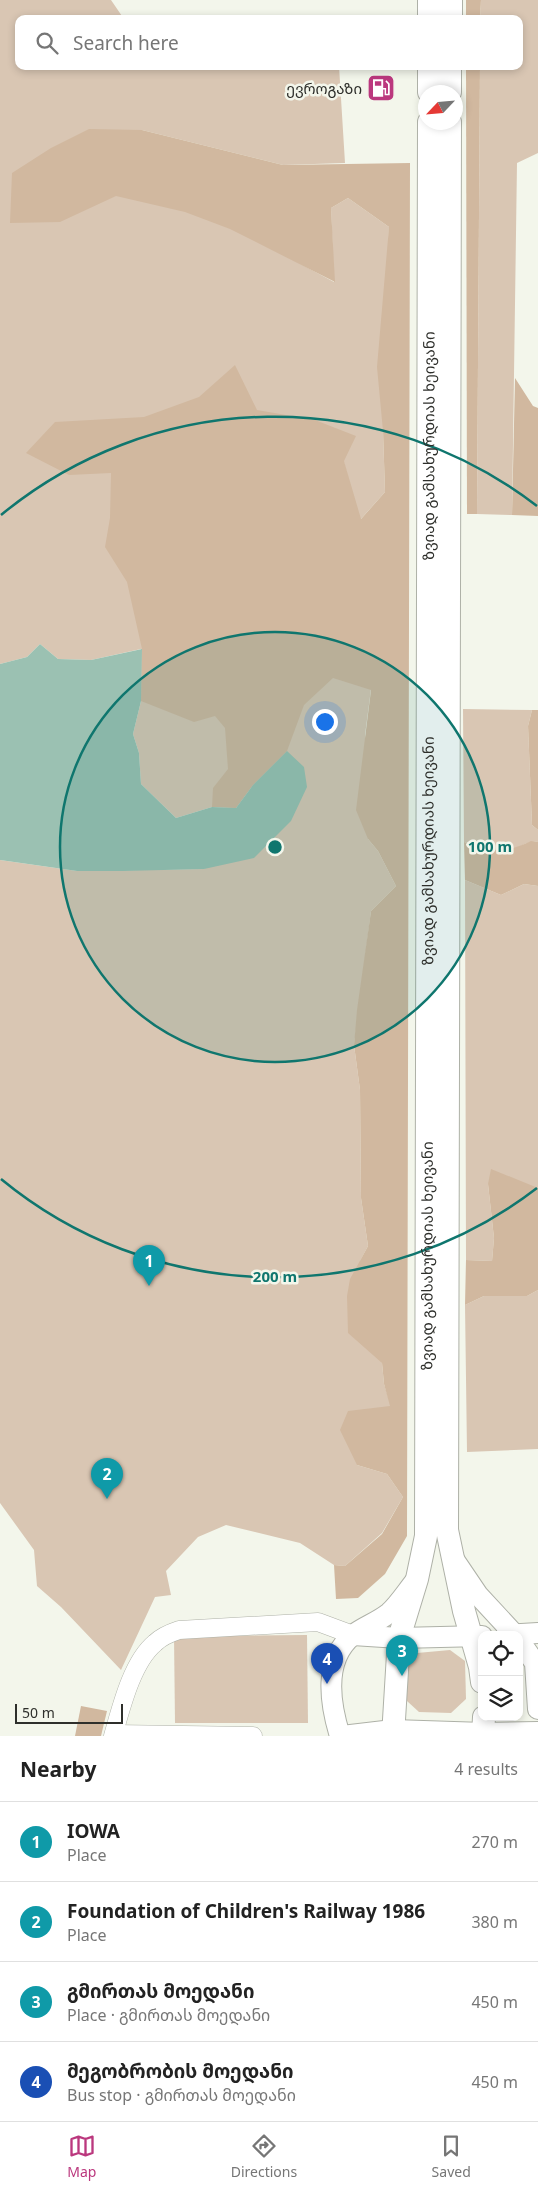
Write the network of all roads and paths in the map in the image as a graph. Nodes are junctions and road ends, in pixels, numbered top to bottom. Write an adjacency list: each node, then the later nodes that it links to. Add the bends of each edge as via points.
1 (429, 0): 3 (main road)
2 (451, 0): 4 (main road)
3 (429, 15)
4 (450, 15)
5 (429, 70): 7 (main road)
6 (450, 70): 8 (main road)
7 (429, 85)
8 (450, 85)
9 (429, 130): 11 (main road, ზვიად გამსახურდიას ხეივანი)
10 (450, 130): 11 (main road, ზვიად გამსახურდიას ხეივანი)
11 (438, 837): 12 (main road, ზვიად გამსახურდიას ხეივანი)
12 (438, 908): 13 (main road, ზვიად გამსახურდიას ხეივანი, via 447,1530); 14 (main road, ზვიად გამსახურდიას ხეივანი, via 426,1536)
13 (452, 1555): 15 (main road, via 478,1595); 19 (main road, ზვიად გამსახურდიას ხეივანი)
14 (417, 1579): 18 (main road, via 388,1613); 20 (main road, ზვიად გამსახურდიას ხეივანი)
15 (512, 1631)
16 (538, 1633): 17 (main road)
17 (523, 1634)
18 (353, 1635): 20 (main road); 27 (street, via 318,1622 179,1630 165,1635 153,1644 131,1680); 29 (main road, via 340,1647 333,1669 331,1692)
19 (477, 1637): 20 (main road); 22 (main road, ზვიად გამსახურდიას ხეივანი)
20 (399, 1638): 25 (main road, ზვიად გამსახურდიას ხეივანი)
21 (523, 1646): 23 (main road, via 535,1663)
22 (481, 1676)
23 (538, 1709)
24 (484, 1729): 25 (main road); 26 (main road)
25 (393, 1733): 29 (main road)
26 (538, 1734)
27 (113, 1735): 28 (street)
28 (253, 1736)
29 (341, 1736)

